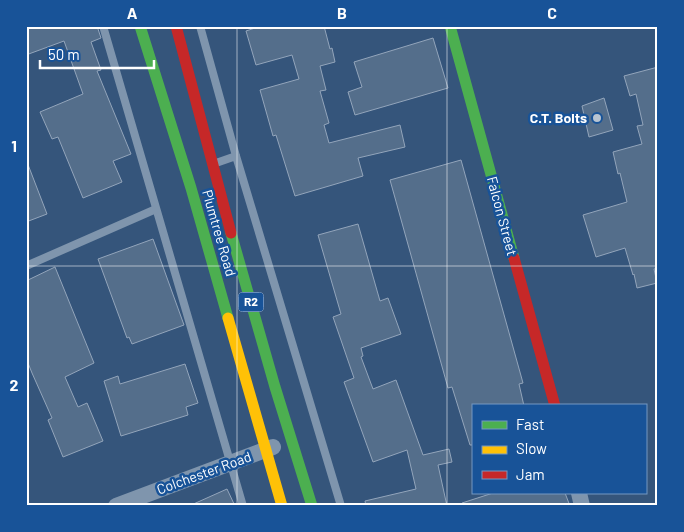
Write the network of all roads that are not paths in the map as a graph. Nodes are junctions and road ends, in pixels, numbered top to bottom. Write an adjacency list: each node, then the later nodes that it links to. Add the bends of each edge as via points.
1 (103, 26): 8 (lane)
2 (140, 26): 12 (main road, Plumtree Road / R2, via 191,188)
3 (176, 26): 7 (main road, Plumtree Road / R2)
4 (200, 26): 6 (lane)
5 (450, 26): 10 (main road, Falcon Street)
6 (236, 156): 7 (lane); 18 (lane)
7 (211, 164): 11 (main road, Plumtree Road / R2)
8 (156, 209): 9 (lane); 13 (lane)
9 (26, 266)
10 (554, 404)
11 (291, 440): 12 (street, Colchester Road); 17 (main road, Plumtree Road / R2)
12 (265, 450): 13 (street, Colchester Road); 16 (main road, Plumtree Road / R2)
13 (232, 463): 14 (street, Colchester Road); 15 (lane)
14 (116, 506)
15 (243, 506)
16 (282, 506)
17 (312, 506)
18 (341, 506)

